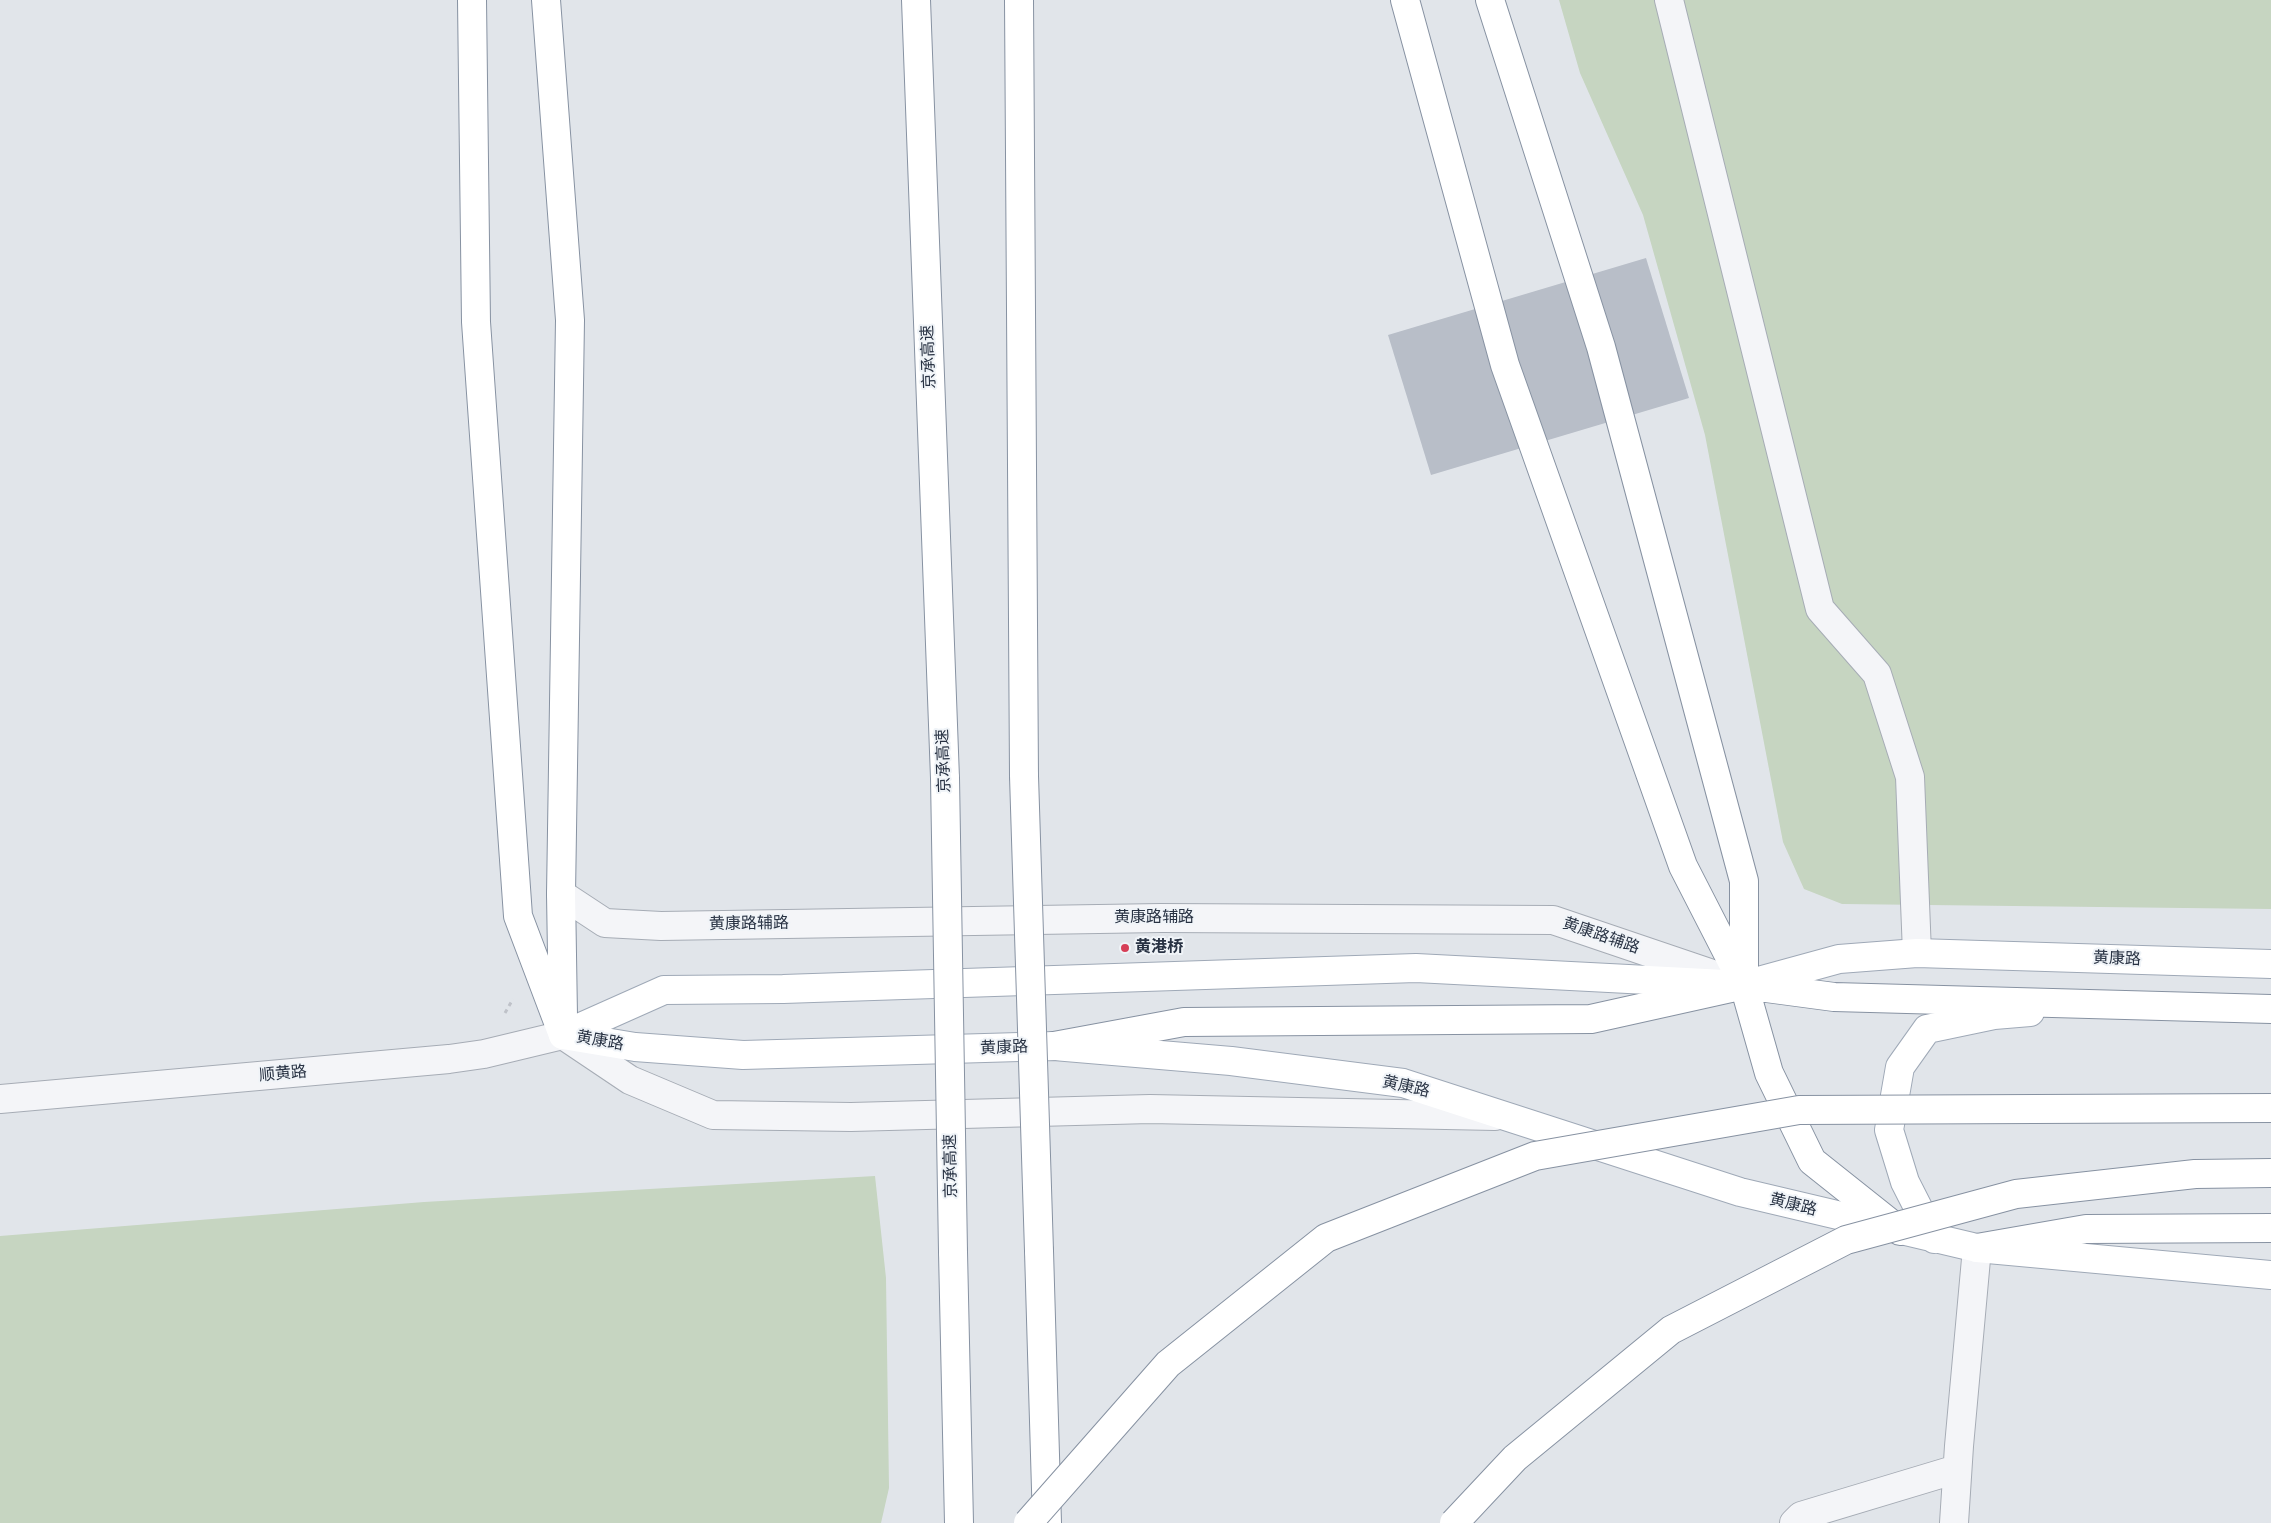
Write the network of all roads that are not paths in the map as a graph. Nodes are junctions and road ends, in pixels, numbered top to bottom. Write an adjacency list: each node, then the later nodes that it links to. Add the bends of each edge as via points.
1 (472, 0): 14 (main road, via 476,322 518,916)
2 (546, 0): 8 (main road, via 570,320)
3 (916, 0): 26 (main road, 京承高速, bridge, via 945,778)
4 (1018, 0): 28 (main road, bridge, via 1024,776)
5 (1406, 0): 11 (main road, via 1505,365 1683,866)
6 (1490, 0): 11 (main road, via 1601,347 1744,881)
7 (1668, 0): 9 (street, via 1820,609 1877,674 1910,777)
8 (561, 894): 11 (street, 黄康路辅路, via 605,923 661,926 1161,918 1553,920); 14 (main road)
9 (1917, 953): 10 (main road, 黄康路); 11 (main road, 黄康路, via 1839,959)
10 (2271, 964)
11 (1744, 985): 12 (main road, via 1834,997); 14 (main road, 黄康路, via 1416,968 664,990); 15 (main road, via 1591,1019 1184,1022); 21 (main road, via 1769,1073 1812,1161)
12 (2124, 1006): 13 (main road); 22 (main road, via 1994,1015 1927,1029 1900,1067 1889,1130 1905,1182)
13 (2271, 1009)
14 (563, 1035): 15 (main road, 黄康路, via 635,1048 744,1055); 16 (street, 顺黄路, via 449,1059); 18 (street, via 630,1080 713,1115 851,1116 1150,1109)
15 (1054, 1046): 18 (main road, 黄康路, via 1231,1061 1404,1083)
16 (0, 1099)
17 (2271, 1108): 27 (main road, bridge, via 1799,1110 1535,1156 1326,1238 1168,1364)
18 (1503, 1116): 21 (main road, 黄康路, via 1740,1192)
19 (2271, 1173): 29 (main road, bridge, via 2195,1174 2016,1194 1846,1240 1671,1330 1515,1458)
20 (2271, 1228): 23 (main road, via 2086,1229)
21 (1900, 1231): 22 (main road, 黄康路)
22 (1934, 1240): 23 (main road, 黄康路)
23 (1977, 1248): 24 (main road, 黄康路); 25 (street)
24 (2271, 1275)
25 (1957, 1469): 30 (street, via 1801,1516); 31 (street)
26 (959, 1523)
27 (1028, 1523)
28 (1047, 1523)
29 (1454, 1523)
30 (1794, 1523)
31 (1954, 1523)

